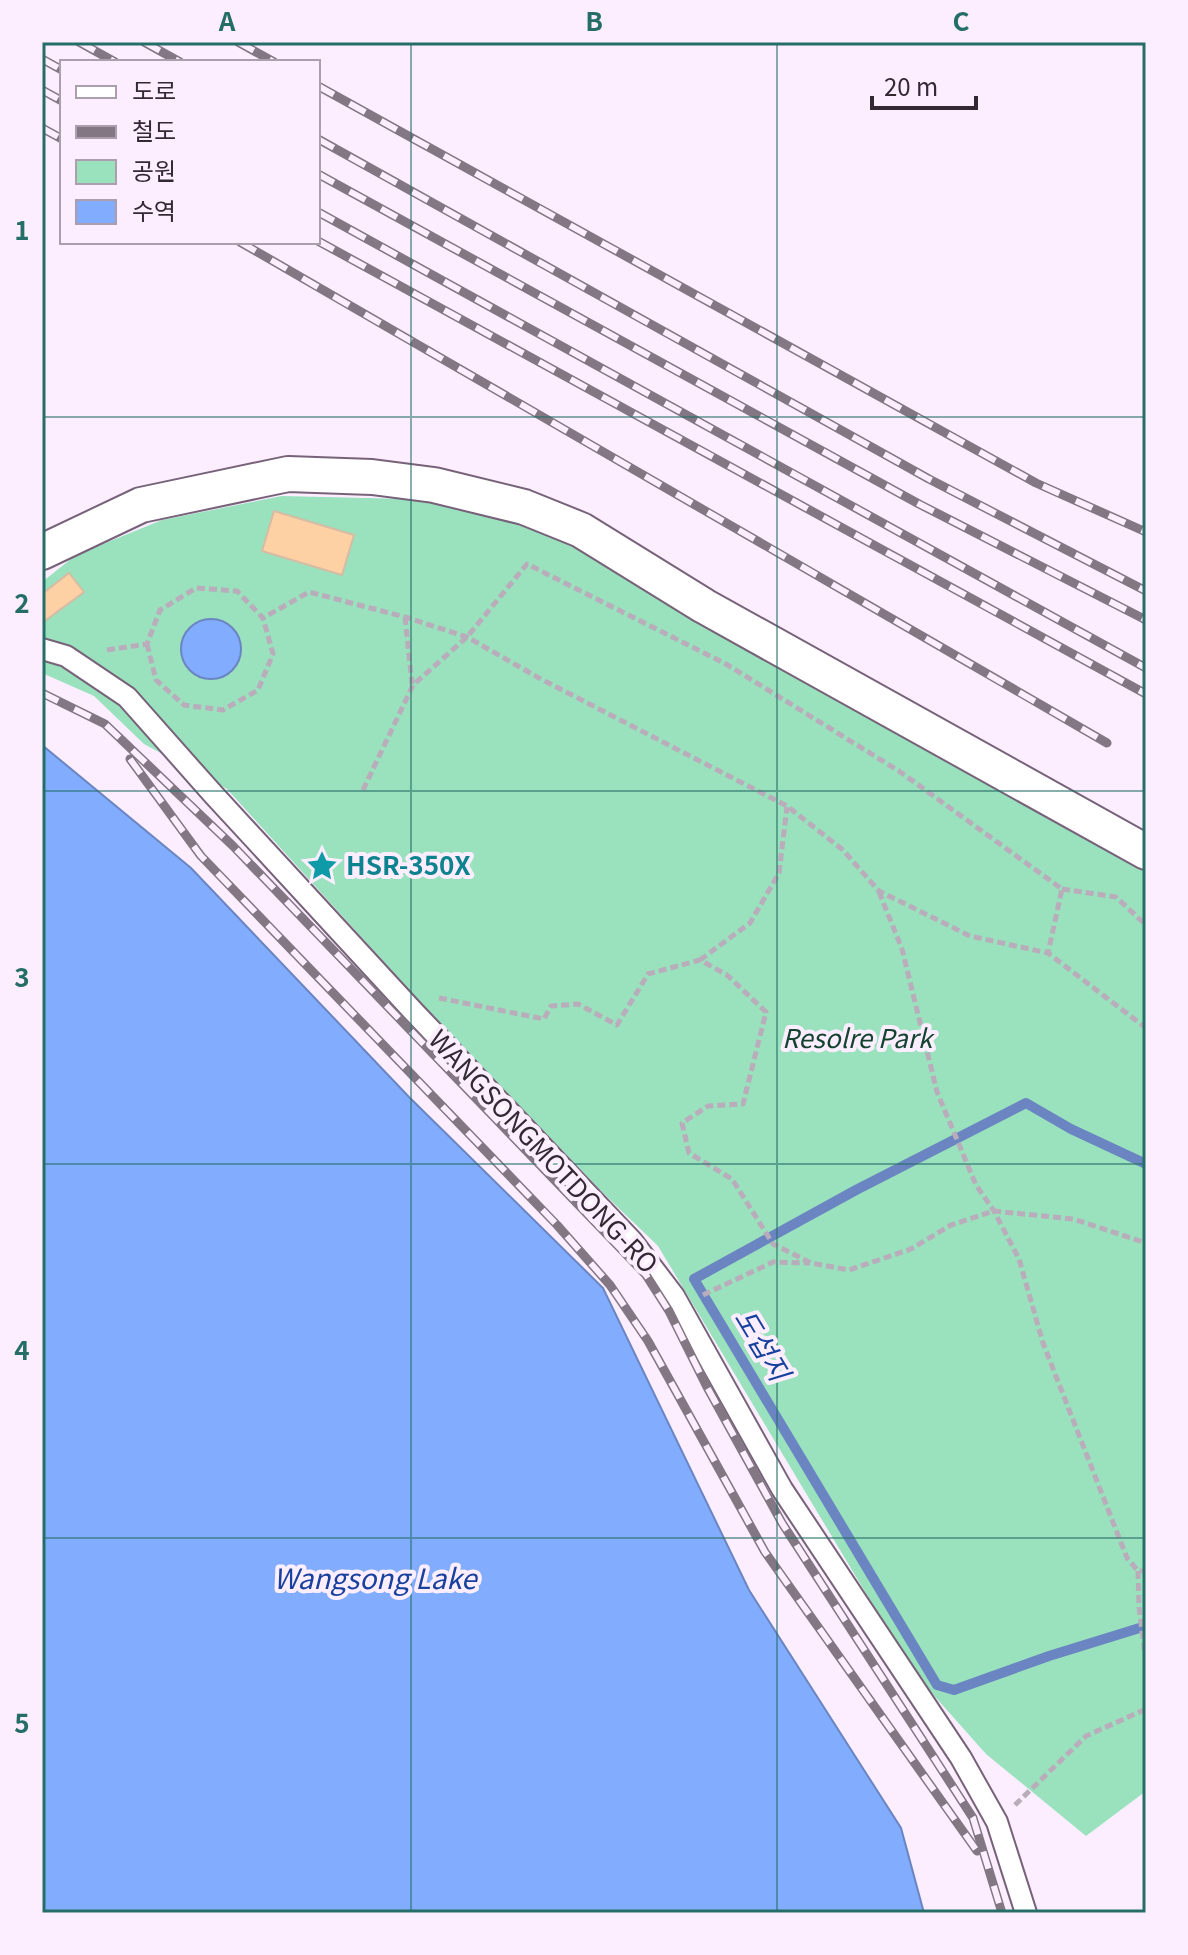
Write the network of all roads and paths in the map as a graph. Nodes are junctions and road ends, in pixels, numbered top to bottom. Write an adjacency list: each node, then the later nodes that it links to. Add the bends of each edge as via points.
1 (42, 552): 11 (street, via 141,505 288,474 434,485 524,507 581,530 704,606)
2 (405, 617): 3 (path, via 309,592); 4 (path); 8 (path)
3 (263, 618): 5 (path, via 237,591 196,588 160,610); 5 (path, via 273,654 258,690 223,710 184,705 156,680)
4 (467, 637): 8 (path); 10 (path); 12 (path, via 527,564 726,664 899,771)
5 (147, 644): 7 (path)
6 (42, 649): 7 (street, WANGSONGMOTDONG-RO)
7 (66, 656): 27 (street, WANGSONGMOTDONG-RO, via 127,697 632,1241 674,1296 782,1489 961,1758)
8 (413, 685): 9 (path)
9 (363, 790)
10 (787, 806): 13 (path, via 843,850); 16 (path, via 779,873 750,923)
11 (1146, 852)
12 (1062, 889): 14 (path, via 1116,897); 15 (path)
13 (879, 891): 15 (path, via 970,936); 19 (path, via 902,949 937,1092 976,1185)
14 (1146, 925)
15 (1048, 953): 18 (path)
16 (700, 960): 17 (path, via 648,974 617,1025 578,1004 551,1006 544,1019); 21 (path, via 727,975 766,1012 743,1104 708,1106 682,1123 689,1153 732,1179 773,1244)
17 (475, 1006)
18 (1146, 1028)
19 (994, 1211): 20 (path, via 1073,1219); 21 (path, via 849,1270); 23 (path, via 1019,1259 1084,1453 1127,1558)
20 (1146, 1243)
21 (811, 1263): 22 (path, via 773,1262)
22 (708, 1292)
23 (1138, 1571): 24 (path); 25 (path)
24 (1146, 1571)
25 (1146, 1664)
26 (1146, 1709): 27 (path, via 1086,1736)
27 (997, 1822): 28 (street, WANGSONGMOTDONG-RO)
28 (1026, 1913)

